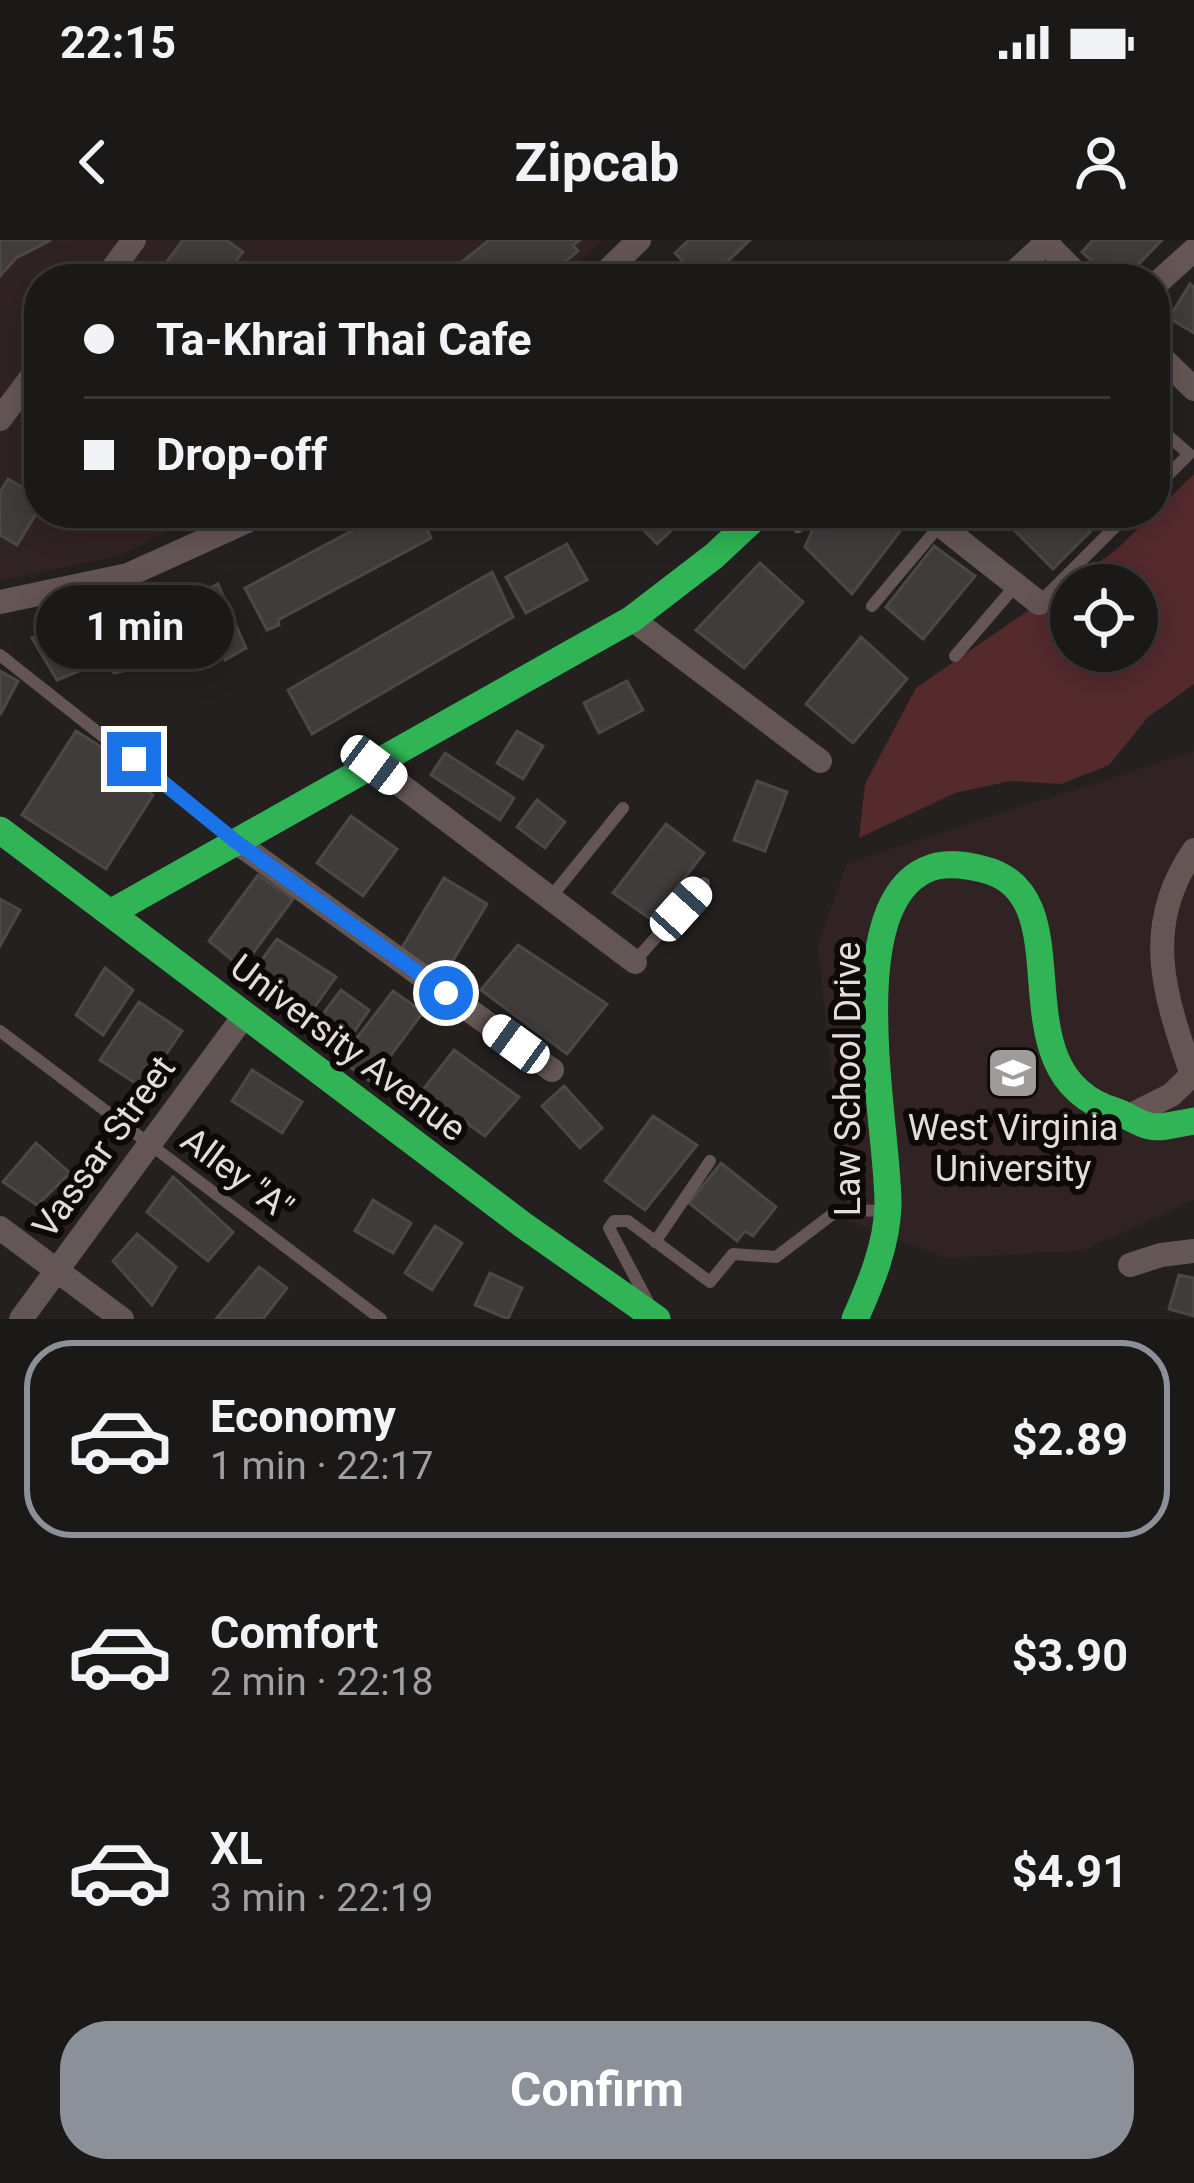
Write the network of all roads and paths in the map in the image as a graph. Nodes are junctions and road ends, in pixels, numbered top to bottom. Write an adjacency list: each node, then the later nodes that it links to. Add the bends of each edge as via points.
1 (639, 240): 4 (street)
2 (1047, 242): 5 (street); 6 (street)
3 (1194, 250): 7 (street)
4 (614, 264)
5 (1023, 264)
6 (1068, 264)
7 (1170, 272)
8 (1170, 366): 10 (street)
9 (24, 387): 11 (street)
10 (1194, 389)
11 (0, 418)
12 (1170, 437): 13 (lane, via 1189,454)
13 (1170, 473)
14 (232, 528): 20 (street, via 128,575)
15 (744, 528): 23 (street)
16 (926, 528): 22 (lane)
17 (943, 528): 19 (street)
18 (1115, 528): 21 (lane)
19 (1016, 585): 21 (street); 25 (lane)
20 (0, 602)
21 (1039, 603)
22 (872, 606)
23 (632, 619): 26 (street); 27 (street)
24 (0, 655): 30 (lane)
25 (955, 656)
26 (820, 761)
27 (374, 765): 30 (street); 33 (street)
28 (623, 808): 33 (lane)
29 (0, 830): 34 (street, University Avenue)
30 (235, 841): 34 (street); 38 (street)
31 (1194, 850): 39 (street, via 1165,917 1160,971 1192,1075)
32 (704, 883): 35 (lane)
33 (550, 898): 35 (street)
34 (110, 913): 36 (street, University Avenue)
35 (634, 962)
36 (244, 1016): 41 (street, Vassar Street); 52 (street, University Avenue)
37 (0, 1031): 41 (lane, Alley "A")
38 (552, 1070)
39 (1131, 1115): 40 (street, Law School Drive, via 1149,1126); 43 (street, Law School Drive, via 1071,1089 1053,1061 1037,933 1030,905 1011,880 981,865 946,863 915,874 894,894 878,939)
40 (1194, 1121)
41 (149, 1146): 48 (street, Vassar Street); 51 (lane, Alley "A")
42 (710, 1161): 45 (lane)
43 (888, 1211): 45 (lane, via 838,1210 776,1257 733,1254 710,1282); 53 (street, Law School Drive)
44 (0, 1228): 48 (street)
45 (655, 1242): 52 (lane, via 628,1221 609,1228)
46 (1194, 1251): 47 (street)
47 (1130, 1265)
48 (58, 1271): 49 (street, Vassar Street); 50 (street)
49 (21, 1319)
50 (122, 1319)
51 (381, 1319)
52 (656, 1319)
53 (854, 1319)

